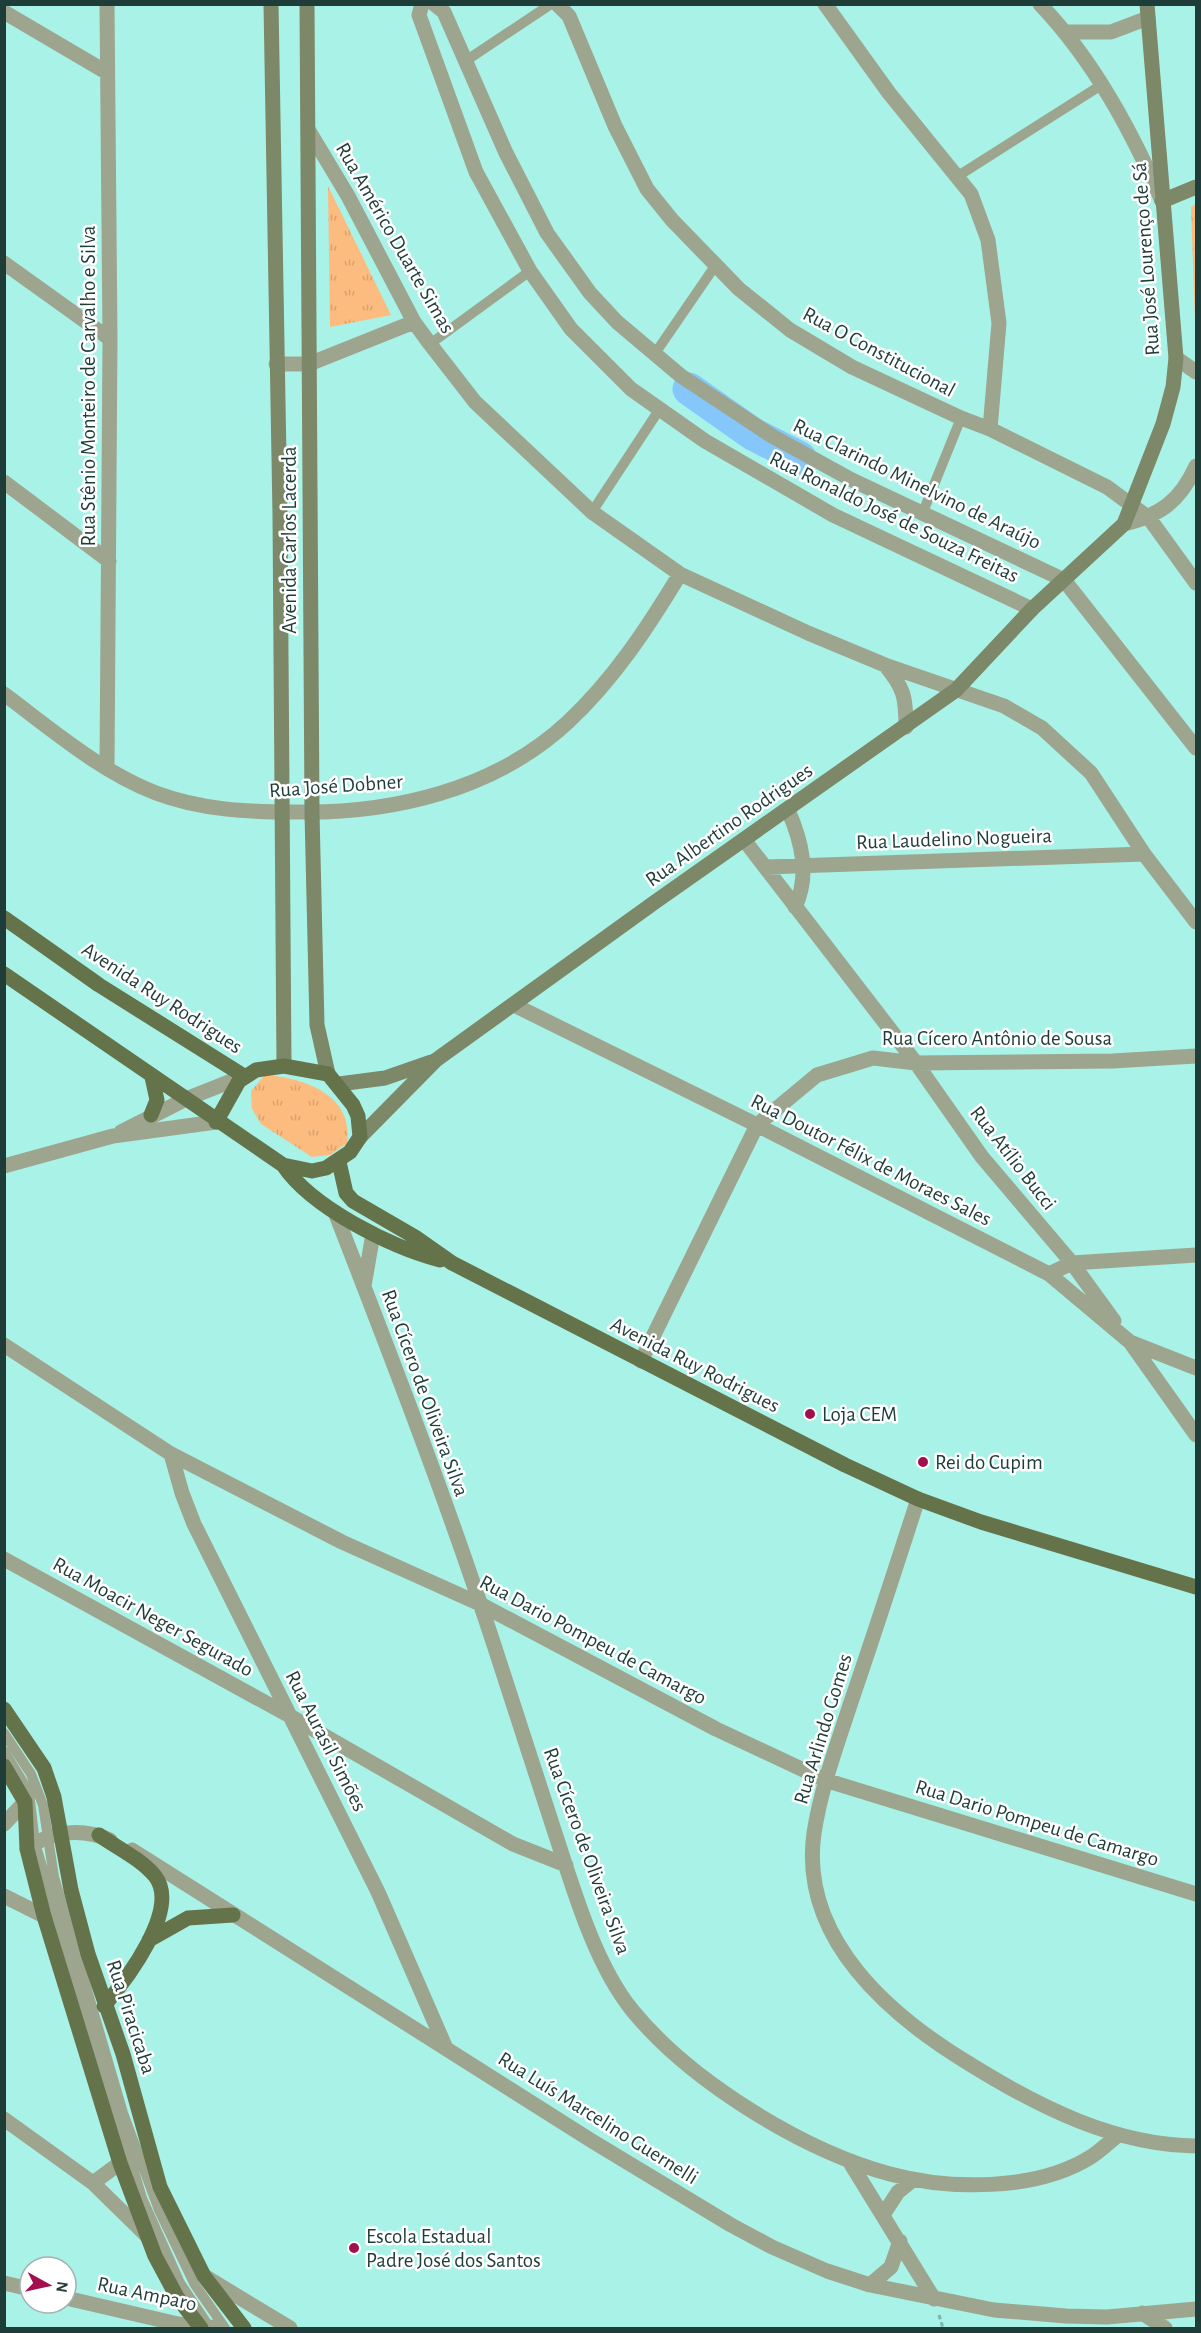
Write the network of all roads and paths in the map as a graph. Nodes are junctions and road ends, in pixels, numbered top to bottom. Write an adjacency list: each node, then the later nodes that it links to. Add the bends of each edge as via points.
1 (107, 4): 15 (street, Rua Stênio Monteiro de Carvalho e Silva)
2 (271, 4): 29 (main road, Avenida Carlos Lacerda)
3 (307, 4): 17 (main road, Avenida Carlos Lacerda)
4 (422, 4): 23 (street, Rua Ronaldo José de Souza Freitas, via 419,15 476,172)
5 (434, 4): 14 (street, Rua Clarindo Minelvino de Araújo, via 444,12)
6 (551, 4): 14 (lane)
7 (557, 4): 10 (street, Rua O Constitucional)
8 (825, 4): 18 (street, via 888,93)
9 (1040, 4): 13 (street)
10 (569, 10): 22 (street, Rua O Constitucional, via 615,126 647,189)
11 (1148, 11): 13 (street, via 1111,32); 20 (main road, Rua José Lourenço de Sá)
12 (4, 12): 15 (street)
13 (1066, 32): 16 (street)
14 (467, 60): 27 (street, Rua Clarindo Minelvino de Araújo, via 506,153 547,233 590,293)
15 (106, 72): 25 (street, Rua Stênio Monteiro de Carvalho e Silva)
16 (1103, 84): 18 (lane); 20 (street)
17 (309, 131): 24 (street, Rua Américo Duarte Simas); 30 (main road, Avenida Carlos Lacerda)
18 (958, 176): 34 (street, via 971,194 988,240 996,283 999,322)
19 (1197, 187): 20 (main road)
20 (1162, 201): 28 (main road, Rua José Lourenço de Sá)
21 (4, 263): 25 (street)
22 (715, 266): 27 (lane); 33 (street, Rua O Constitucional, via 790,330 852,367)
23 (530, 270): 26 (lane); 32 (street, Rua Ronaldo José de Souza Freitas, via 571,329 631,390)
24 (414, 322): 26 (street, Rua Américo Duarte Simas); 30 (street)
25 (110, 339): 42 (street, Rua Stênio Monteiro de Carvalho e Silva)
26 (430, 344): 38 (street, Rua Américo Duarte Simas, via 476,402)
27 (654, 355): 39 (street, Rua Clarindo Minelvino de Araújo, via 772,436 852,480)
28 (1176, 358): 31 (street); 37 (main road, Rua José Lourenço de Sá, via 1168,406)
29 (276, 364): 30 (street); 54 (main road, Avenida Carlos Lacerda)
30 (309, 364): 55 (main road, Avenida Carlos Lacerda)
31 (1197, 372)
32 (658, 410): 38 (lane); 46 (street, Rua Ronaldo José de Souza Freitas, via 833,515)
33 (961, 418): 34 (street, Rua O Constitucional); 39 (lane)
34 (990, 429): 37 (street, Rua O Constitucional, via 1087,475)
35 (1197, 466): 40 (street, via 1170,505)
36 (4, 482): 42 (street)
37 (1133, 504): 40 (street, Rua O Constitucional); 41 (main road, Rua José Lourenço de Sá)
38 (592, 512): 43 (street, Rua Américo Duarte Simas)
39 (923, 512): 44 (street, Rua Clarindo Minelvino de Araújo)
40 (1149, 518): 41 (street); 45 (street, Rua O Constitucional)
41 (1124, 524): 44 (main road, Rua Albertino Rodrigues)
42 (109, 561): 52 (street, Rua Stênio Monteiro de Carvalho e Silva)
43 (680, 574): 47 (street, Rua Américo Duarte Simas); 55 (street, Rua José Dobner, via 643,635 602,687 567,723 526,754 432,798 378,808)
44 (1064, 580): 46 (main road, Rua Albertino Rodrigues); 51 (street)
45 (1197, 583)
46 (1032, 609): 48 (main road, Rua Albertino Rodrigues)
47 (885, 665): 48 (street, Rua Américo Duarte Simas); 50 (street, via 901,684 906,700)
48 (956, 690): 50 (main road, Rua Albertino Rodrigues); 57 (street, Rua Américo Duarte Simas, via 1004,705 1059,742 1091,773)
49 (4, 694): 52 (street, Rua José Dobner)
50 (906, 727): 53 (main road, Rua Albertino Rodrigues)
51 (1197, 748)
52 (107, 768): 54 (street, Rua José Dobner, via 156,793 223,809)
53 (788, 810): 56 (main road, Rua Albertino Rodrigues); 58 (street, via 800,837)
54 (281, 812): 55 (street, Rua José Dobner); 68 (main road, Avenida Carlos Lacerda)
55 (312, 813): 71 (main road, Avenida Carlos Lacerda, via 317,1025)
56 (745, 841): 59 (street, Rua Atílio Bucci); 64 (main road, Rua Albertino Rodrigues)
57 (1144, 854): 58 (street, Rua Laudelino Nogueira); 62 (street, Rua Américo Duarte Simas)
58 (803, 865): 59 (street, Rua Laudelino Nogueira); 60 (street, via 802,892)
59 (766, 867): 60 (street, Rua Atílio Bucci)
60 (795, 907): 67 (street, Rua Atílio Bucci)
61 (4, 918): 69 (main road, Avenida Ruy Rodrigues, via 99,986)
62 (1197, 922)
63 (4, 974): 70 (main road, Avenida Ruy Rodrigues)
64 (514, 1005): 66 (main road, Rua Albertino Rodrigues); 75 (street, Rua Doutor Félix de Moraes Sales)
65 (1197, 1056): 67 (street, Rua Cícero Antônio de Sousa)
66 (436, 1060): 71 (main road, Rua Albertino Rodrigues, via 385,1078); 77 (main road, Rua Albertino Rodrigues)
67 (916, 1063): 75 (street, Rua Cícero Antônio de Sousa, via 873,1058 830,1070 807,1082); 85 (street, Rua Atílio Bucci, via 982,1157)
68 (284, 1066): 69 (main road, Avenida Ruy Rodrigues, via 267,1066); 71 (main road, Avenida Ruy Rodrigues)
69 (244, 1076): 72 (street); 74 (main road)
70 (152, 1077): 72 (main road, Avenida Ruy Rodrigues); 73 (main road, via 157,1100)
71 (334, 1079): 77 (main road, via 358,1116)
72 (186, 1100): 73 (street); 74 (main road, Avenida Ruy Rodrigues)
73 (151, 1115): 76 (street)
74 (216, 1122): 76 (street); 79 (main road, Avenida Ruy Rodrigues)
75 (757, 1125): 86 (street, Rua Doutor Félix de Moraes Sales); 90 (street, Rua Cícero Antônio de Sousa)
76 (113, 1136): 80 (street)
77 (360, 1137): 78 (main road)
78 (339, 1162): 79 (main road, via 312,1171); 84 (main road, Avenida Ruy Rodrigues, via 346,1193 352,1201)
79 (283, 1165): 81 (main road, Avenida Ruy Rodrigues)
80 (4, 1166)
81 (335, 1212): 82 (main road, Avenida Ruy Rodrigues); 87 (street, Rua Cícero de Oliveira Silva)
82 (374, 1234): 84 (main road, Avenida Ruy Rodrigues, via 411,1252); 87 (street, Rua Cícero de Oliveira Silva)
83 (1197, 1255): 85 (street)
84 (452, 1263): 90 (main road, Avenida Ruy Rodrigues)
85 (1072, 1263): 86 (street); 88 (street, Rua Atílio Bucci)
86 (1049, 1274): 88 (street, Rua Doutor Félix de Moraes Sales)
87 (364, 1286): 97 (street, Rua Cícero de Oliveira Silva)
88 (1130, 1342): 91 (street, Rua Doutor Félix de Moraes Sales); 92 (street, Rua Atílio Bucci)
89 (4, 1346): 93 (street, Rua Dario Pompeu de Camargo)
90 (641, 1361): 94 (main road, Avenida Ruy Rodrigues)
91 (1197, 1368)
92 (1197, 1435)
93 (171, 1454): 97 (street, Rua Dario Pompeu de Camargo, via 342,1542); 99 (street, Rua Aurasil Simões, via 194,1524)
94 (918, 1499): 96 (main road, Avenida Ruy Rodrigues); 103 (street, Rua Arlindo Gomes)
95 (4, 1559): 99 (street, Rua Moacir Neger Segurado)
96 (1197, 1587)
97 (480, 1604): 103 (street, Rua Dario Pompeu de Camargo, via 716,1729); 108 (street, Rua Cícero de Oliveira Silva)
98 (4, 1709): 107 (main road, Rua Piracicaba, via 44,1768 54,1797)
99 (290, 1716): 108 (street, Rua Moacir Neger Segurado, via 513,1844); 115 (street, Rua Aurasil Simões, via 378,1892)
100 (4, 1733): 107 (lane, via 31,1774 43,1805)
101 (4, 1751): 107 (lane, via 29,1792)
102 (4, 1766): 104 (main road, Rua Piracicaba)
103 (825, 1780): 109 (street, Rua Dario Pompeu de Camargo); 117 (street, Rua Arlindo Gomes, via 814,1835 815,1888 827,1926 843,1956 911,2024 964,2061 1023,2096)
104 (25, 1802): 105 (street); 107 (main road, Rua Piracicaba)
105 (4, 1824)
106 (99, 1835): 107 (street, Rua Luís Marcelino Guernelli, via 77,1831); 111 (street, Rua Luís Marcelino Guernelli, via 137,1852); 113 (main road, via 147,1869 161,1888 162,1911)
107 (42, 1841): 112 (main road, Rua Piracicaba); 114 (main road, Rua Piracicaba, via 71,1890); 132 (lane, via 142,2198 180,2283); 133 (lane, via 123,2113 159,2210 195,2285)
108 (566, 1865): 120 (street, Rua Cícero de Oliveira Silva, via 604,1961 631,2008 704,2079 790,2133)
109 (1197, 1894)
110 (4, 1896): 112 (street)
111 (233, 1915): 113 (main road, via 188,1918); 115 (street, Rua Luís Marcelino Guernelli)
112 (44, 1916): 119 (main road, Rua Piracicaba)
113 (149, 1940): 114 (main road, via 129,1977)
114 (104, 2006): 126 (main road, Rua Piracicaba, via 123,2054 160,2187)
115 (445, 2046): 127 (street, Rua Luís Marcelino Guernelli, via 731,2225 827,2271)
116 (4, 2119): 122 (street)
117 (1117, 2136): 118 (street, Rua Arlindo Gomes); 121 (street, Rua Cícero de Oliveira Silva, via 1088,2159 1012,2182 950,2185)
118 (1197, 2146)
119 (120, 2163): 122 (street); 124 (main road, Rua Piracicaba)
120 (851, 2164): 121 (street, Rua Cícero de Oliveira Silva); 123 (street)
121 (913, 2180): 123 (street, via 898,2192)
122 (93, 2183): 124 (street)
123 (883, 2215): 125 (street)
124 (149, 2238): 132 (main road, Rua Piracicaba, via 177,2297)
125 (900, 2241): 127 (street, via 891,2267); 128 (street)
126 (204, 2276): 134 (main road, Rua Piracicaba); 135 (street)
127 (870, 2285): 128 (street, Rua Luís Marcelino Guernelli)
128 (934, 2299): 131 (street, Rua Luís Marcelino Guernelli, via 994,2310 1066,2316)
129 (78, 2301): 132 (street, Rua Amparo)
130 (1197, 2309): 131 (street, Rua Luís Marcelino Guernelli)
131 (1142, 2313): 136 (street)
132 (208, 2328)
133 (225, 2328)
134 (243, 2328)
135 (290, 2328)
136 (1165, 2328)

